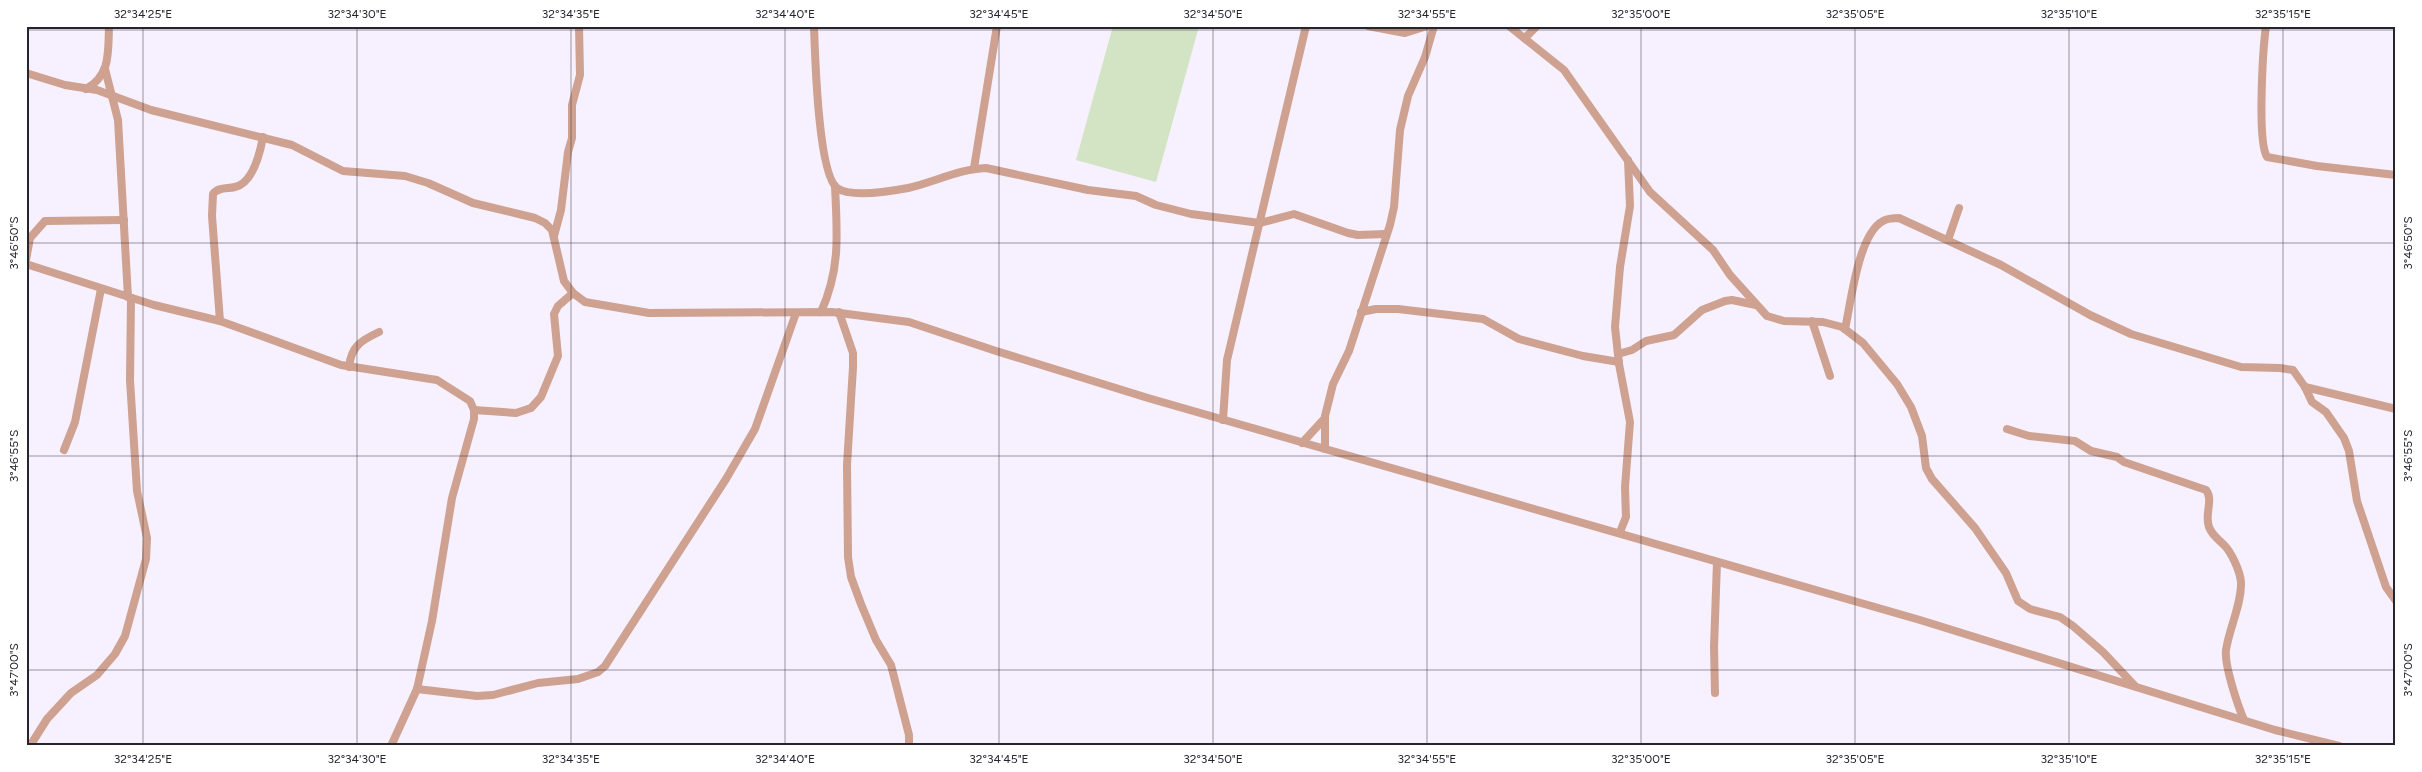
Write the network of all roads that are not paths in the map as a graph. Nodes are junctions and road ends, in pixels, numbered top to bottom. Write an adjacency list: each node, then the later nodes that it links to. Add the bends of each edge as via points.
1 (108, 26): 13 (street)
2 (580, 26): 26 (street, via 580,74 572,105 572,138)
3 (814, 26): 21 (street, via 818,105 828,172)
4 (997, 26): 19 (street)
5 (1306, 26): 24 (street)
6 (1368, 26): 7 (street, via 1405,32)
7 (1427, 26)
8 (1434, 26): 25 (street, via 1408,96 1400,130 1394,207)
9 (1510, 26): 12 (street)
10 (1537, 26): 12 (street)
11 (2266, 26): 20 (street, via 2262,115 2267,157)
12 (1525, 38): 18 (street, via 1564,70)
13 (105, 69): 15 (street, via 102,78); 16 (street)
14 (26, 73): 15 (street)
15 (86, 89): 16 (street)
16 (112, 95): 17 (street, via 151,110); 23 (street, via 118,120)
17 (263, 137): 26 (street, via 292,145 343,171 405,176 428,182 473,203 535,218 548,226); 38 (street, via 260,153 247,180 239,186 219,189 212,194)
18 (1628, 160): 33 (street, via 1650,192 1713,250); 42 (street, via 1628,221 1616,298)
19 (974, 168): 21 (street, via 928,184 891,190 848,192); 24 (street, via 1136,196 1191,214)
20 (2396, 175)
21 (835, 186): 34 (street, via 838,217 836,265 833,284)
22 (1959, 208): 27 (street)
23 (124, 220): 28 (street, via 45,221 30,238); 32 (street)
24 (1260, 223): 25 (street, via 1294,214 1348,233); 49 (street, via 1228,360)
25 (1386, 234): 36 (street)
26 (554, 236): 31 (street, via 564,281)
27 (1948, 240): 40 (street, via 1898,218 1882,221 1873,229 1856,269); 45 (street, via 2131,334 2241,367 2288,369 2297,373)
28 (26, 260)
29 (26, 264): 30 (street)
30 (101, 289): 32 (street); 53 (street, via 75,422)
31 (574, 294): 37 (street, via 586,302 649,313); 46 (street, via 558,306 554,314 558,356 541,397 524,411)
32 (130, 298): 38 (street); 61 (street, via 130,380 137,491 147,538 146,559 125,636 115,654 96,675 71,693 47,719)
33 (1756, 305): 39 (street, via 1767,316 1777,320); 42 (street, via 1725,301 1702,310 1674,335 1646,341)
34 (821, 312): 35 (street); 37 (street)
35 (839, 312): 49 (street, via 909,322); 63 (street, via 853,352 854,367 847,465 851,577 876,640 891,665)
36 (1361, 312): 42 (street, via 1388,309 1468,316 1494,323 1519,339 1583,356); 48 (street, via 1349,351 1333,384)
37 (796, 313): 58 (street, via 754,429 726,479 606,666 583,678 538,683 493,695)
38 (220, 321): 43 (street)
39 (1812, 321): 40 (street); 44 (street)
40 (1845, 329): 57 (street, via 1863,343 1897,384 1911,407 1922,436 1926,468 1932,479 1975,528 2006,573 2018,601 2030,609 2060,617 2073,626)
41 (379, 332): 43 (street, via 357,345)
42 (1618, 358): 54 (street, via 1630,422 1626,517)
43 (349, 367): 46 (street, via 437,380 470,401)
44 (1830, 376)
45 (2305, 387): 47 (street); 56 (street, via 2312,402 2330,417 2344,438 2357,501 2386,587)
46 (474, 410): 58 (street, via 452,498)
47 (2396, 410)
48 (1325, 418): 51 (street); 52 (street)
49 (1223, 420): 51 (street)
50 (2008, 429): 60 (street, via 2029,436 2074,441 2091,451 2117,457 2206,490 2210,496 2209,528 2226,547 2241,580 2226,651 2235,701)
51 (1302, 443): 52 (street)
52 (1325, 449): 54 (street)
53 (64, 450)
54 (1620, 532): 55 (street)
55 (1717, 562): 57 (street); 59 (street)
56 (2396, 601)
57 (2135, 686): 60 (street)
58 (417, 689): 62 (street)
59 (1715, 693)
60 (2244, 720): 64 (street)
61 (30, 746)
62 (391, 746)
63 (909, 746)
64 (2339, 746)

